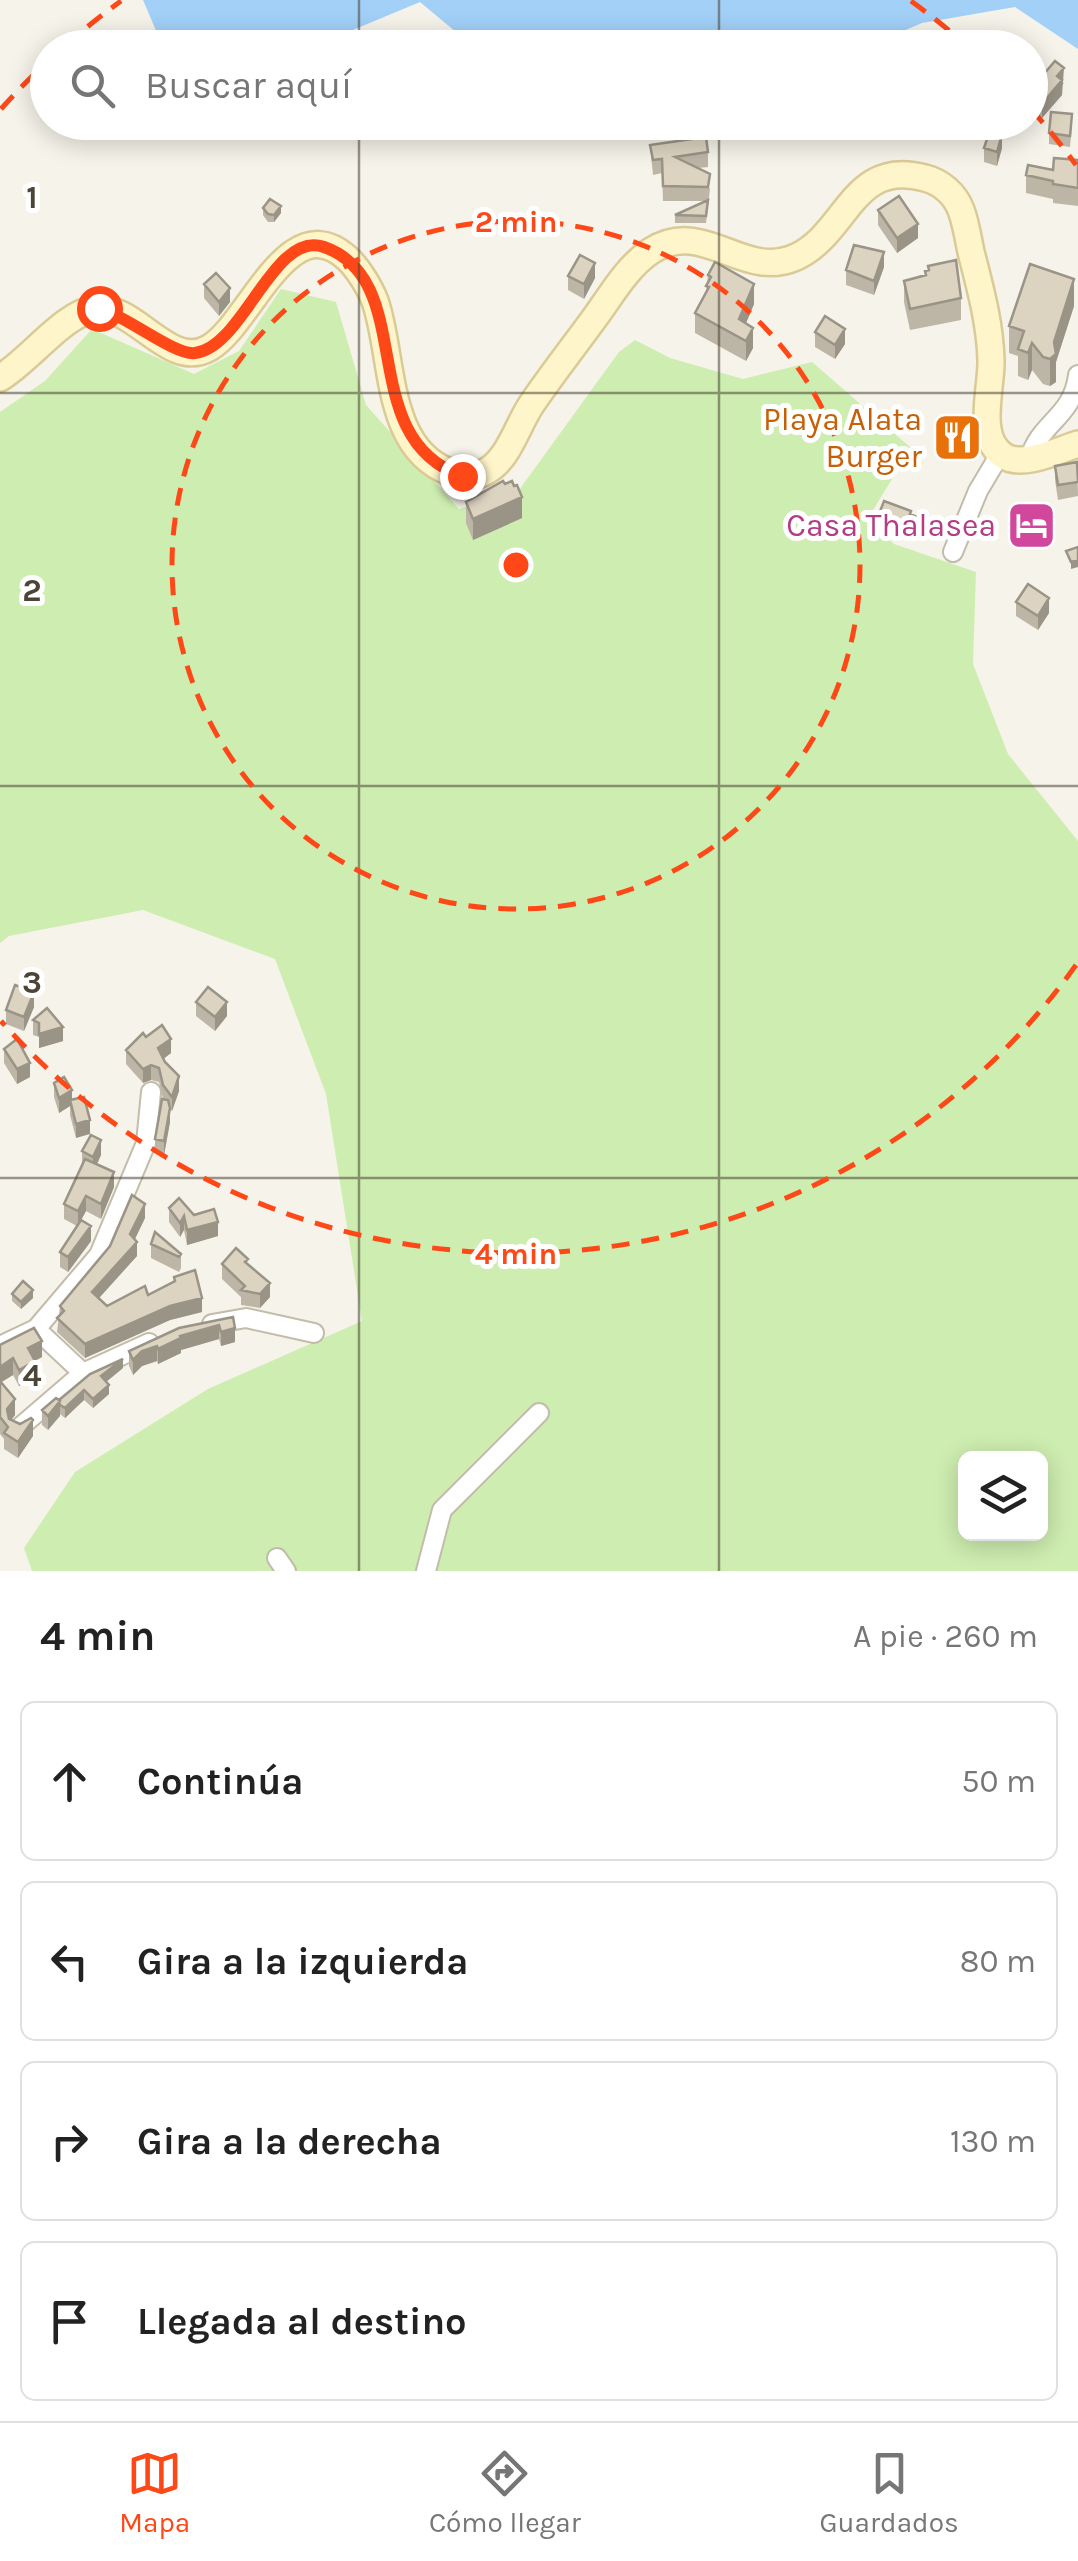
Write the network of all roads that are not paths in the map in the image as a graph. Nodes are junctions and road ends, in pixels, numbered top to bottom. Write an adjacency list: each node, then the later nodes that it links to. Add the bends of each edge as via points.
1 (1078, 375): 5 (street, via 1069,406)
2 (0, 378): 4 (street, via 78,313 99,308 175,349 193,354 212,347 283,261 302,247 320,245 346,257 374,299 398,410 422,455 462,476 480,475 494,466 529,408 647,254 671,240 693,238 763,262 796,257 866,186 906,175 946,188 960,208 986,316 992,361 988,421)
3 (1078, 444): 5 (street)
4 (1000, 454): 5 (street); 6 (street)
5 (1030, 458)
6 (953, 552)
7 (150, 1092): 9 (street, via 146,1143 100,1255)
8 (192, 1328): 10 (street, via 246,1318)
9 (36, 1329): 12 (street); 13 (street)
10 (314, 1333)
11 (160, 1338): 13 (street)
12 (0, 1346)
13 (83, 1374): 15 (street)
14 (539, 1413): 16 (street, via 442,1510)
15 (19, 1428)
16 (426, 1571)

